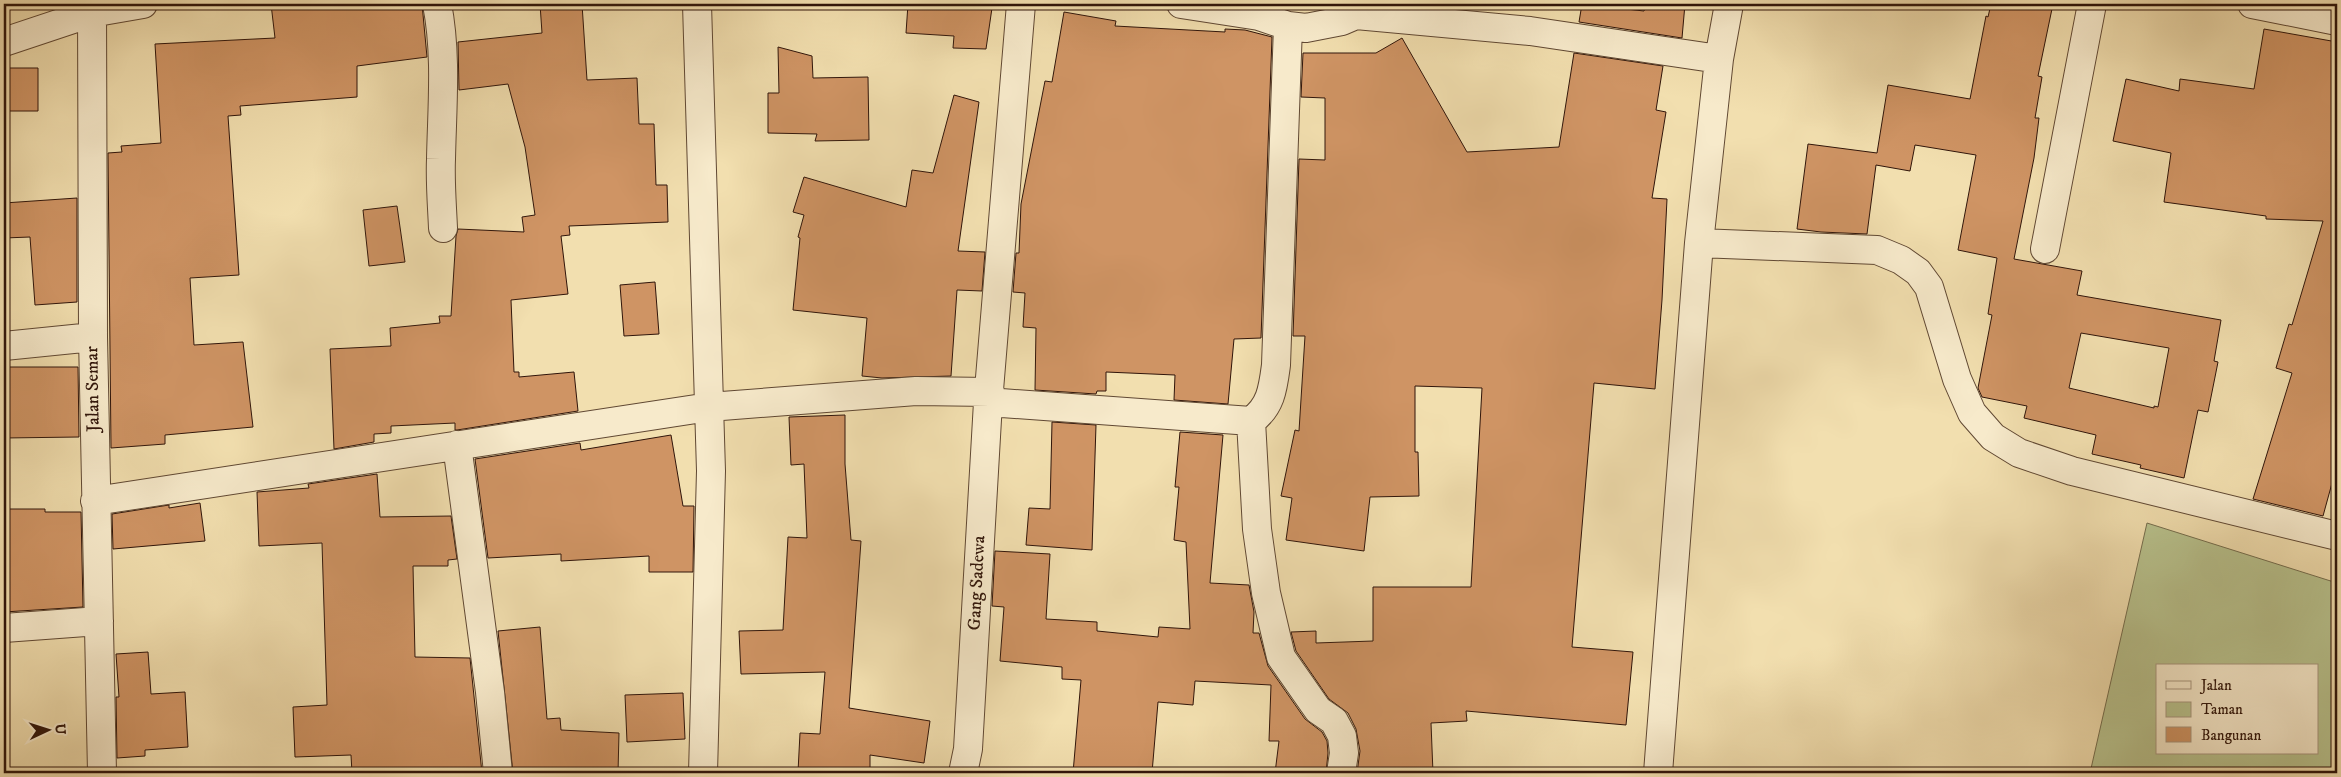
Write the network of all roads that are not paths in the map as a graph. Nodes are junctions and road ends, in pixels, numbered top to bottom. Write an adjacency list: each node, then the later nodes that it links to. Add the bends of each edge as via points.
1 (143, 4): 9 (street)
2 (437, 4): 16 (street, via 442,52 440,161)
3 (697, 4): 22 (street)
4 (1021, 4): 21 (street, Gang Sadewa)
5 (1181, 4): 13 (street, via 1259,16)
6 (1729, 4): 15 (street)
7 (2092, 4): 18 (street)
8 (2252, 4): 10 (street)
9 (91, 8): 14 (street); 19 (street, Jalan Semar)
10 (2311, 10): 12 (street)
11 (1356, 12): 13 (street); 15 (street, via 1530,31)
12 (2337, 21)
13 (1297, 27): 23 (street, via 1274,386 1268,406)
14 (4, 42)
15 (1719, 59): 17 (street)
16 (443, 228)
17 (1699, 243): 26 (street, via 1877,250 1901,260 1918,272 1929,287 1957,379 1972,413 1993,437 2019,453 2072,471); 34 (street)
18 (2045, 249)
19 (93, 337): 20 (street); 25 (street, Jalan Semar)
20 (4, 346)
21 (989, 397): 22 (street, via 916,391); 23 (street); 32 (street, Gang Sadewa)
22 (709, 407): 24 (street); 31 (street, via 711,514)
23 (1251, 421): 33 (street, via 1257,529 1266,593 1281,657 1318,710 1334,720 1342,736)
24 (457, 445): 25 (street); 30 (street)
25 (95, 501): 27 (street, Jalan Semar)
26 (2337, 536)
27 (99, 621): 28 (street); 29 (street, Jalan Semar)
28 (4, 628)
29 (102, 773)
30 (498, 773)
31 (703, 773)
32 (964, 773)
33 (1341, 773)
34 (1658, 773)

